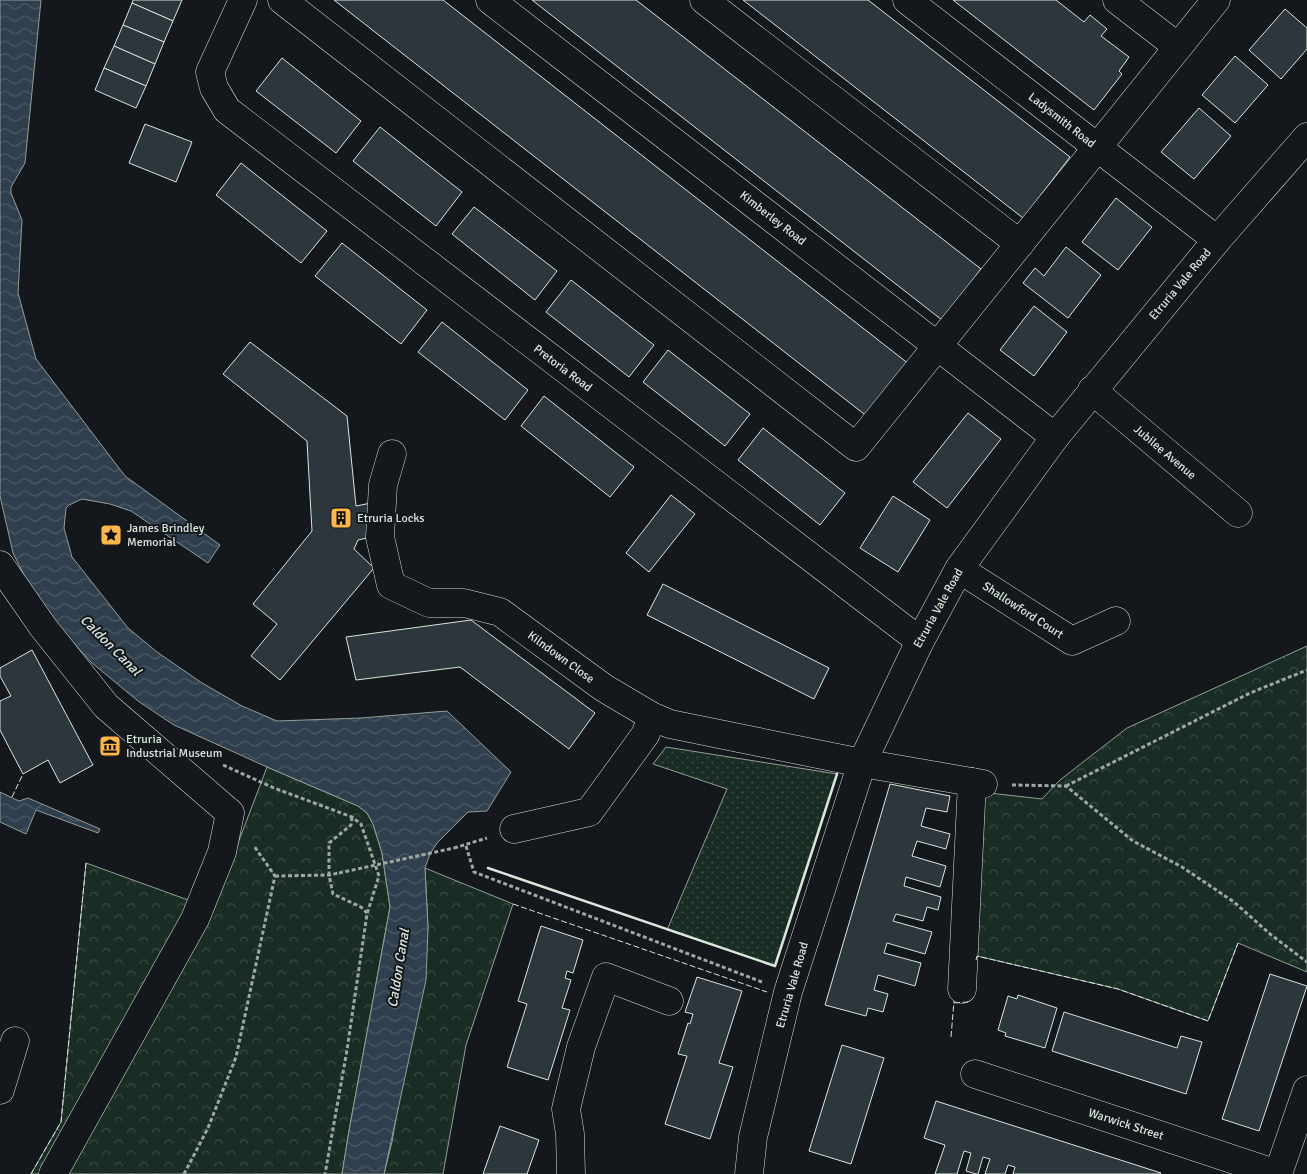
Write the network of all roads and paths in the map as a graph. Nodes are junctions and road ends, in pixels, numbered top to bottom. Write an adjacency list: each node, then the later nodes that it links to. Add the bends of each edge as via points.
1 (243, 0): 21 (street, Pretoria Road, via 210,72 214,88 227,110)
2 (282, 0): 13 (street, via 856,447)
3 (490, 0): 13 (street, Kimberley Road)
4 (704, 0): 12 (street)
5 (907, 0): 10 (street, Ladysmith Road)
6 (1117, 0): 8 (street)
7 (1216, 0): 8 (street)
8 (1178, 48): 10 (street)
9 (1307, 137): 11 (street, Etruria Vale Road)
10 (1097, 148): 11 (street, Ladysmith Road); 12 (street)
11 (1217, 240): 14 (street, Etruria Vale Road)
12 (1020, 244): 13 (street)
13 (938, 345): 15 (street, Kimberley Road)
14 (1092, 390): 15 (street, Etruria Vale Road); 17 (street, Jubilee Avenue)
15 (1054, 438): 19 (street, Etruria Vale Road)
16 (392, 454): 23 (street, Kilndown Close, via 383,485 380,538 391,585 429,603 464,603 500,612 604,688)
17 (1238, 513)
18 (0, 565): 27 (street, via 43,628 106,706)
19 (959, 569): 20 (street, Shallowford Court, via 1072,641); 21 (street, Etruria Vale Road)
20 (1116, 621)
21 (920, 641): 24 (street, Etruria Vale Road)
22 (1307, 670): 26 (path, via 1250,693)
23 (646, 713): 24 (street, Kilndown Close, via 670,724); 28 (street, via 645,735 589,812)
24 (862, 763): 25 (street, Kilndown Close); 36 (street, Etruria Vale Road)
25 (978, 783): 26 (path); 35 (street)
26 (1066, 786): 34 (path, via 1133,842 1182,867 1234,902)
27 (230, 813): 32 (path); 42 (street, via 222,852 195,919)
28 (514, 830)
29 (466, 846): 36 (path, via 474,872)
30 (454, 848): 31 (path, bridge)
31 (329, 875): 32 (path); 33 (path, via 333,894 361,907); 33 (path, via 329,843 350,825 352,817 361,824 379,876)
32 (275, 876): 43 (path, via 236,1057 208,1128)
33 (367, 914): 44 (path)
34 (1307, 962)
35 (962, 989)
36 (788, 992): 46 (street, Etruria Vale Road, via 753,1138)
37 (669, 1001): 45 (street, via 606,977 581,1047 566,1109)
38 (15, 1041): 40 (street)
39 (975, 1074): 47 (street, Warwick Street)
40 (0, 1090)
41 (1307, 1090): 47 (street)
42 (53, 1174)
43 (184, 1174)
44 (325, 1174)
45 (571, 1174)
46 (749, 1174)
47 (1278, 1174)

